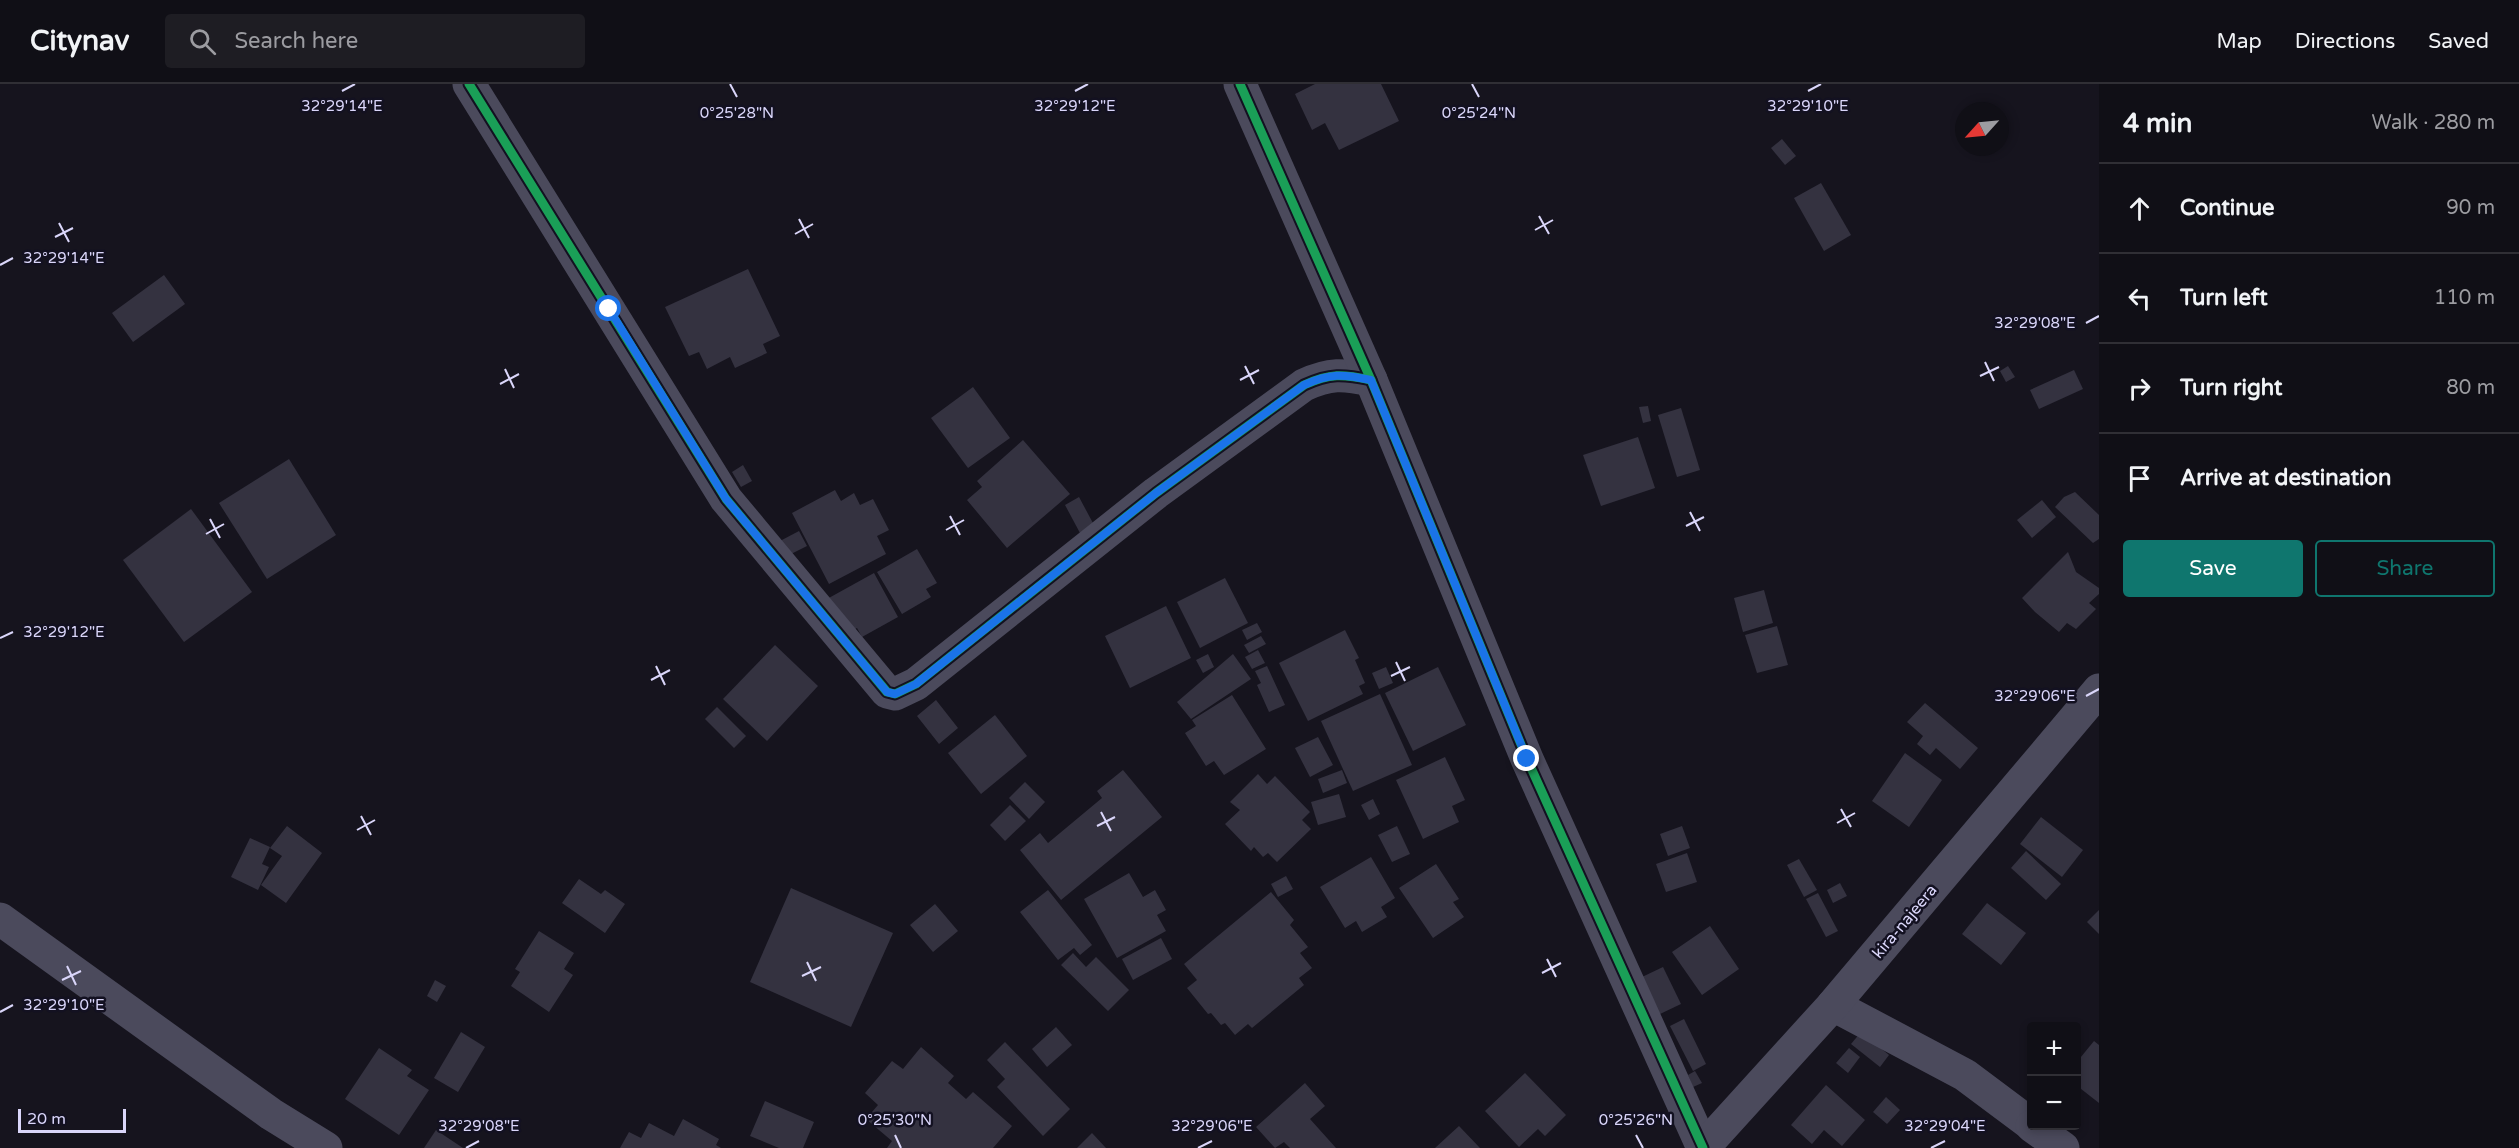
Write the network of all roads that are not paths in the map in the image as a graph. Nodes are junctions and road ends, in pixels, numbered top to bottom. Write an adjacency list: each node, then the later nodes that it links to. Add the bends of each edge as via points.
1 (469, 84): 3 (street, via 726,499 887,692 895,694 916,684 1156,493 1304,385 1326,375)
2 (1240, 84): 3 (street)
3 (1371, 380): 10 (street, via 1527,759)
4 (2099, 690): 6 (street, kira-najeera)
5 (0, 920): 9 (street, via 271,1114)
6 (1833, 1005): 7 (street, via 1965,1075); 10 (street, kira-najeera)
7 (2027, 1121)
8 (2039, 1130): 11 (street)
9 (326, 1148)
10 (1703, 1148)
11 (2063, 1148)

